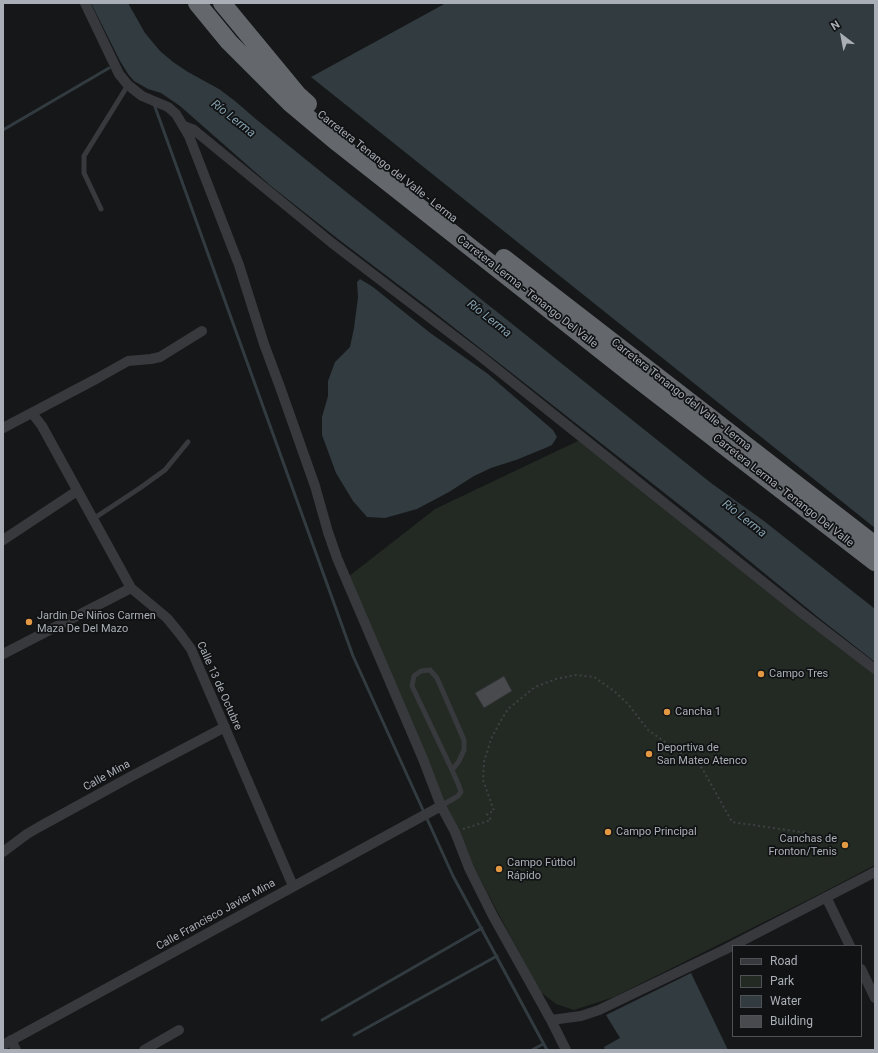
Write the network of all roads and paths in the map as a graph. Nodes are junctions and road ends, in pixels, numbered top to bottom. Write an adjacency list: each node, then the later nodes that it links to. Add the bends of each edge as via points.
1 (85, 3): 4 (street, via 118,74)
2 (197, 3): 15 (highway, Carretera Lerma - Tenango Del Valle, via 229,42 289,102 338,143)
3 (222, 3): 14 (highway, Carretera Tenango del Valle - Lerma, via 298,94 345,136)
4 (128, 85): 5 (street, via 142,96 168,107); 6 (lane, via 84,156 84,173)
5 (184, 126): 18 (street, via 194,130 332,243 479,354); 21 (street, via 236,258 315,486 337,558 423,759)
6 (101, 209)
7 (202, 331): 8 (street, via 160,357 128,361)
8 (32, 413): 9 (street); 11 (street, Calle 13 de Octubre, via 42,426)
9 (3, 428)
10 (188, 442): 12 (lane, via 165,470)
11 (77, 491): 12 (street, Calle 13 de Octubre); 13 (street)
12 (93, 519): 16 (street, Calle 13 de Octubre)
13 (3, 540)
14 (875, 545)
15 (875, 562)
16 (131, 588): 17 (street); 19 (street, Calle 13 de Octubre, via 166,618 191,649)
17 (3, 654)
18 (875, 669)
19 (225, 727): 24 (street, Calle Mina, via 39,827); 26 (street, Calle 13 de Octubre)
20 (452, 770): 20 (lane, via 464,750 464,740 437,678 430,670 421,671 414,676 412,686); 21 (lane, via 461,792)
21 (436, 808): 22 (street); 26 (street, Calle Francisco Javier Mina)
22 (454, 832): 23 (path, via 491,820 487,814 494,811 483,780 484,762 491,739 508,709 535,686 576,675 594,678 614,691 628,704 648,730 702,768 732,822); 33 (street, via 490,909)
23 (808, 833)
24 (3, 852)
25 (875, 872): 27 (street)
26 (293, 886): 35 (street, Calle Francisco Javier Mina)
27 (826, 897): 28 (street); 29 (street)
28 (734, 945)
29 (850, 945)
30 (732, 946): 33 (street, via 599,1010 581,1016)
31 (862, 971): 32 (street)
32 (875, 998)
33 (551, 1020): 38 (street)
34 (179, 1030): 37 (street)
35 (7, 1043): 36 (street)
36 (16, 1050)
37 (144, 1050)
38 (566, 1050)

